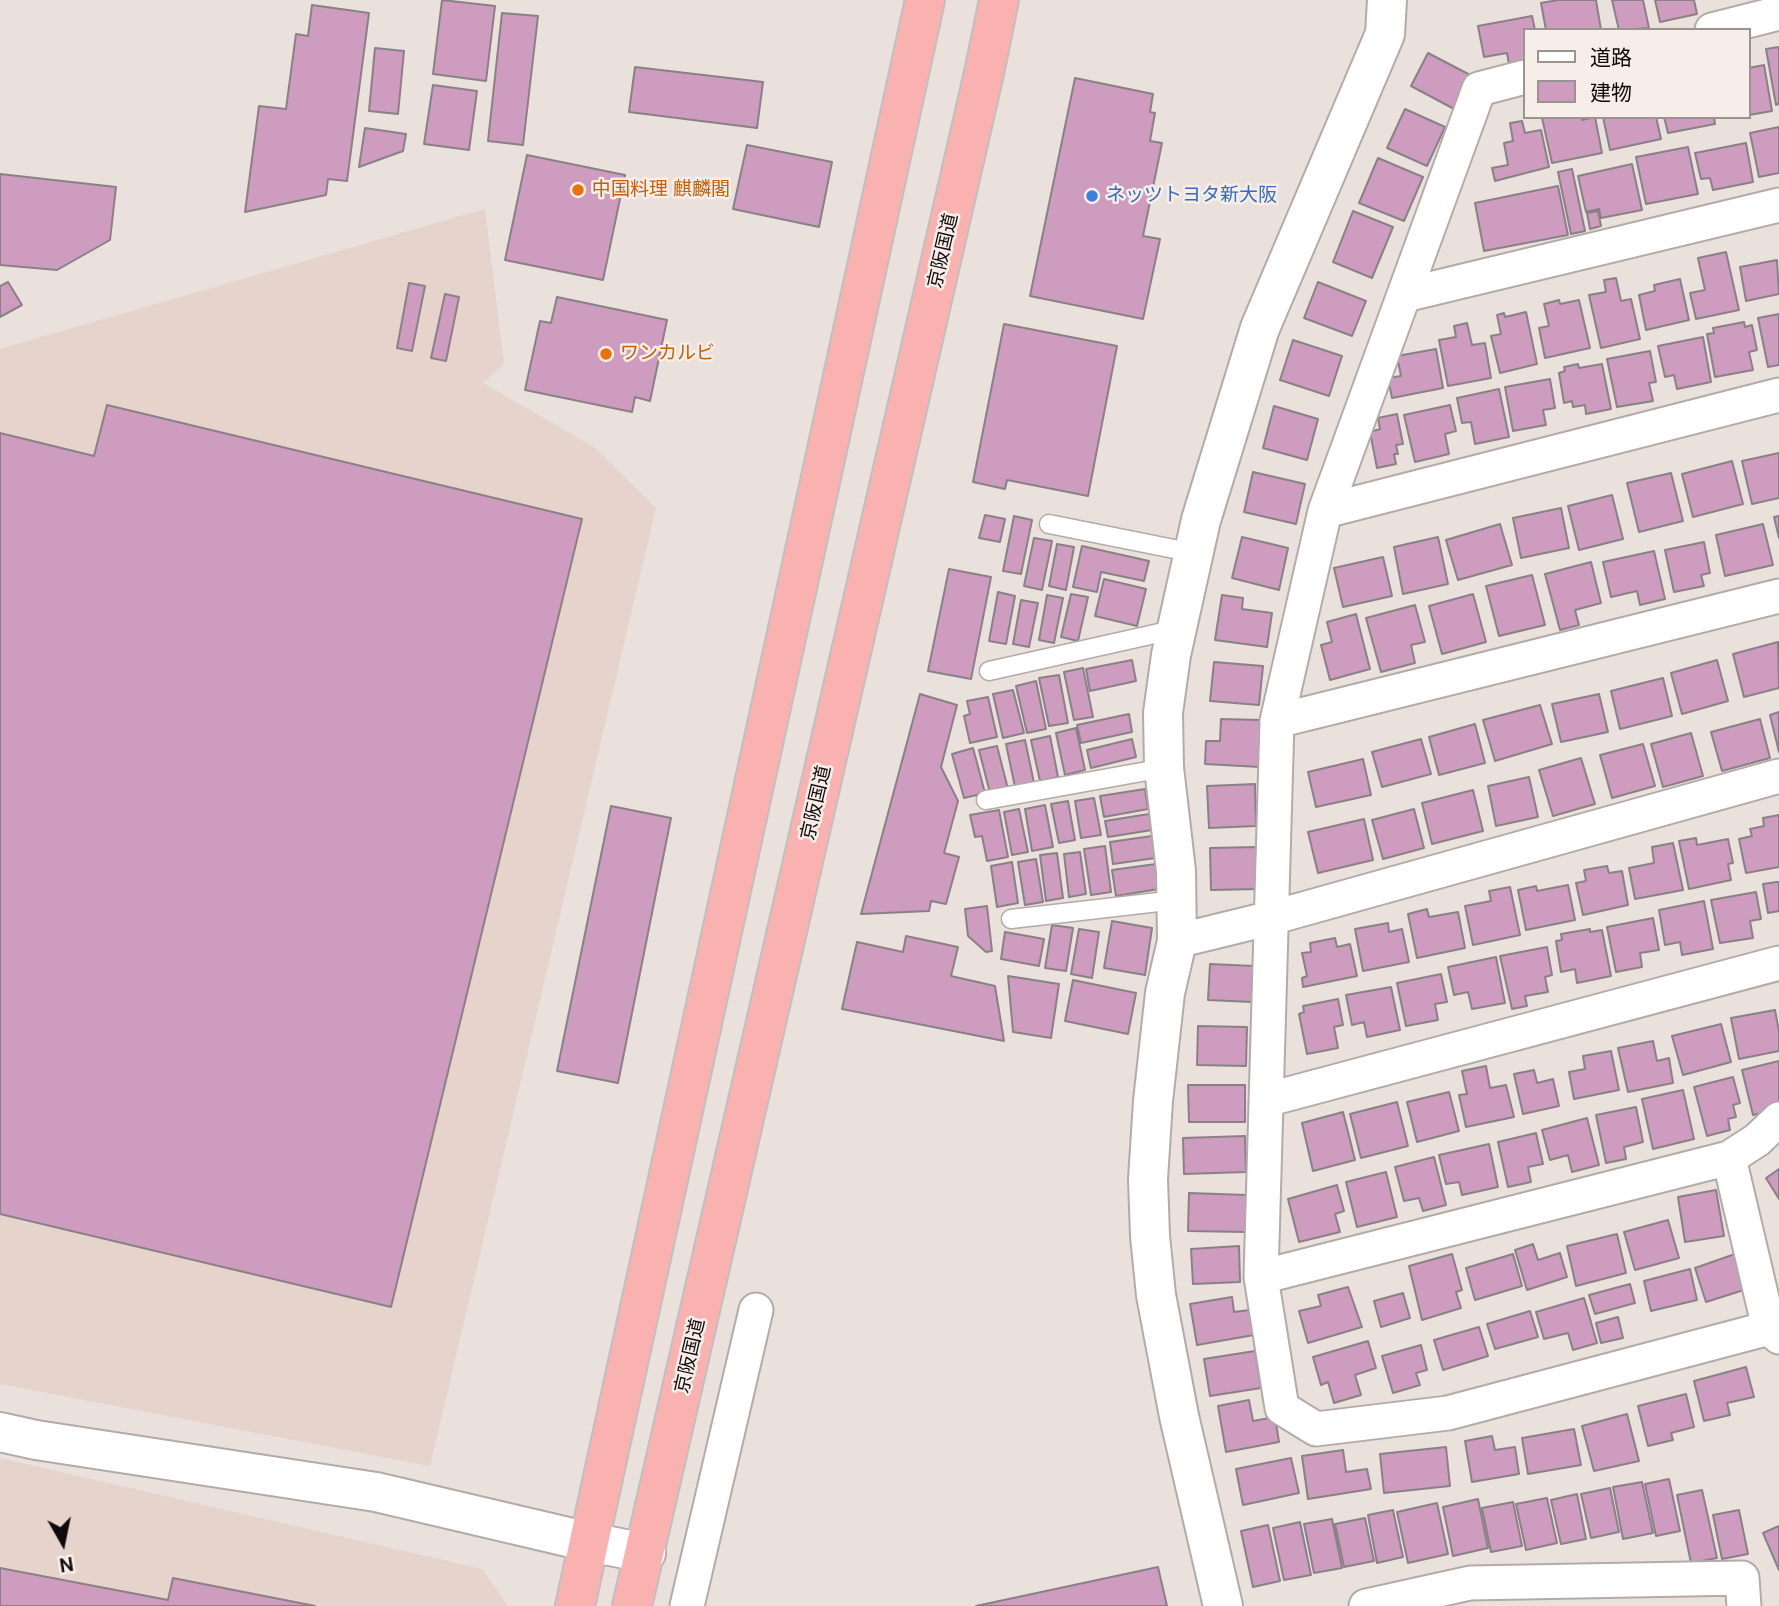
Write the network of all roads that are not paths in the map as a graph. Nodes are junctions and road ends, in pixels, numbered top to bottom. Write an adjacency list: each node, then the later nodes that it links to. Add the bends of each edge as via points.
1 (925, 0): 32 (highway)
2 (999, 0): 33 (highway, 京阪国道)
3 (1387, 0): 12 (street, via 1385,34 1259,328)
4 (1779, 13): 5 (street)
5 (1720, 28)
6 (1524, 77): 8 (street, via 1479,89)
7 (1779, 205): 8 (street)
8 (1405, 295): 10 (street)
9 (1779, 394): 10 (street)
10 (1325, 511): 16 (street)
11 (1049, 524): 12 (lane)
12 (1194, 553): 14 (street)
13 (1779, 596): 16 (street)
14 (1177, 629): 15 (lane); 17 (street, via 1163,713)
15 (989, 671)
16 (1277, 721): 21 (street)
17 (1164, 768): 19 (lane); 20 (street)
18 (1779, 776): 21 (street)
19 (986, 800)
20 (1176, 901): 22 (lane); 23 (street)
21 (1271, 918): 23 (street); 25 (street)
22 (1011, 919)
23 (1177, 941): 37 (street, via 1165,993 1153,1101 1150,1236 1179,1416)
24 (1779, 963): 25 (street)
25 (1266, 1100): 28 (street)
26 (1779, 1119): 27 (street)
27 (1729, 1158): 28 (street); 30 (street)
28 (1261, 1277): 30 (street, via 1283,1408 1316,1429 1448,1413)
29 (756, 1310): 36 (street)
30 (1774, 1332)
31 (0, 1432): 32 (street, via 376,1492)
32 (589, 1542): 33 (street); 34 (highway)
33 (646, 1553): 35 (highway, 京阪国道)
34 (575, 1606)
35 (632, 1606)
36 (687, 1606)
37 (1223, 1606)
38 (1366, 1606): 39 (street, via 1470,1583 1742,1577)
39 (1744, 1606)

